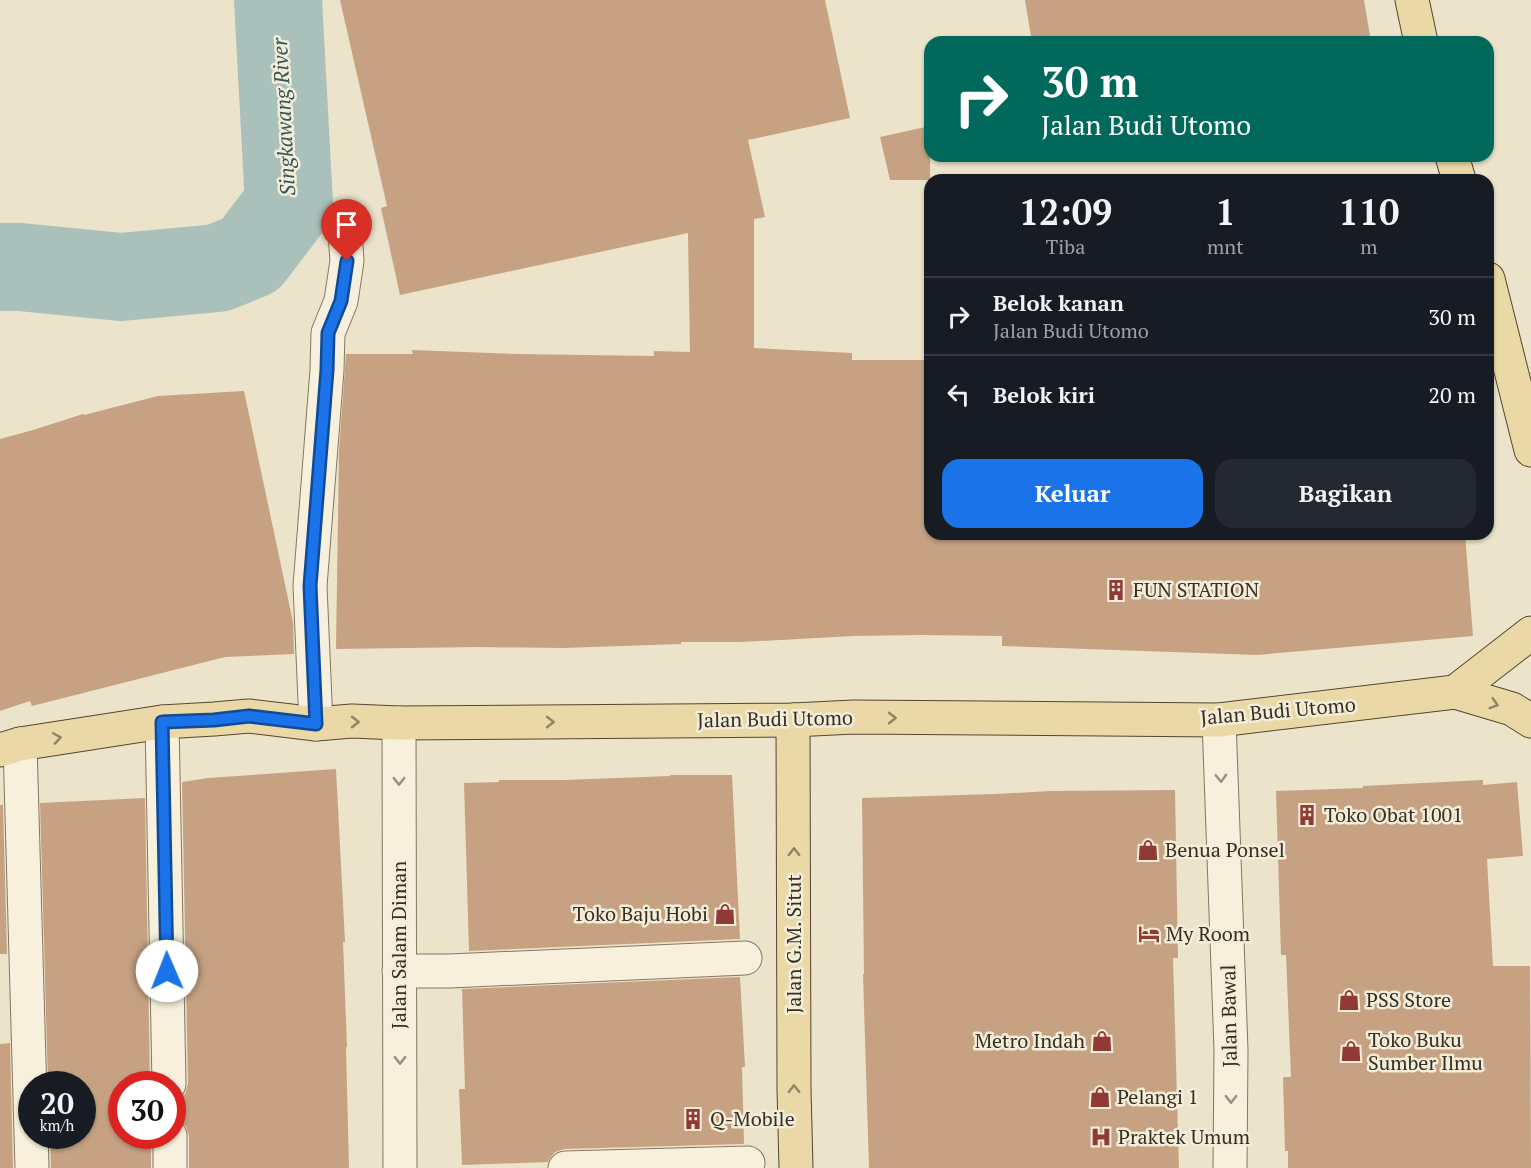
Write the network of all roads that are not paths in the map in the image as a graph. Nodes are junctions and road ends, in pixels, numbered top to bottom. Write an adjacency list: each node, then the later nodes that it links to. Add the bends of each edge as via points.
1 (1412, 0): 2 (main road)
2 (1420, 36)
3 (344, 218): 13 (street, via 347,261 341,301 328,333 310,586)
4 (1494, 303): 5 (main road)
5 (1531, 450)
6 (1531, 633): 7 (main road)
7 (1455, 692): 9 (main road, Jalan Budi Utomo); 10 (main road, one-way to 10, via 1512,709)
8 (793, 720): 9 (main road, Jalan Budi Utomo, one-way to 9); 12 (main road, Jalan Budi Utomo, one-way to 8); 24 (main road, Jalan G.M. Situt, one-way to 8)
9 (1219, 720): 25 (street, Jalan Bawal, one-way to 25, via 1231,1050)
10 (1531, 721)
11 (162, 722): 13 (main road, Jalan Budi Utomo, via 249,716); 14 (main road, Jalan Budi Utomo, one-way to 11); 17 (street)
12 (399, 723): 13 (main road, Jalan Budi Utomo, one-way to 12); 16 (street, Jalan Salam Diman, one-way to 16)
13 (316, 724)
14 (10, 747): 20 (street)
15 (745, 958): 16 (street)
16 (399, 971): 22 (street, Jalan Salam Diman, one-way to 22)
17 (169, 1071)
18 (170, 1149): 21 (street)
19 (748, 1163): 23 (street)
20 (32, 1168)
21 (170, 1168)
22 (400, 1168)
23 (565, 1168)
24 (796, 1168)
25 (1230, 1168)

